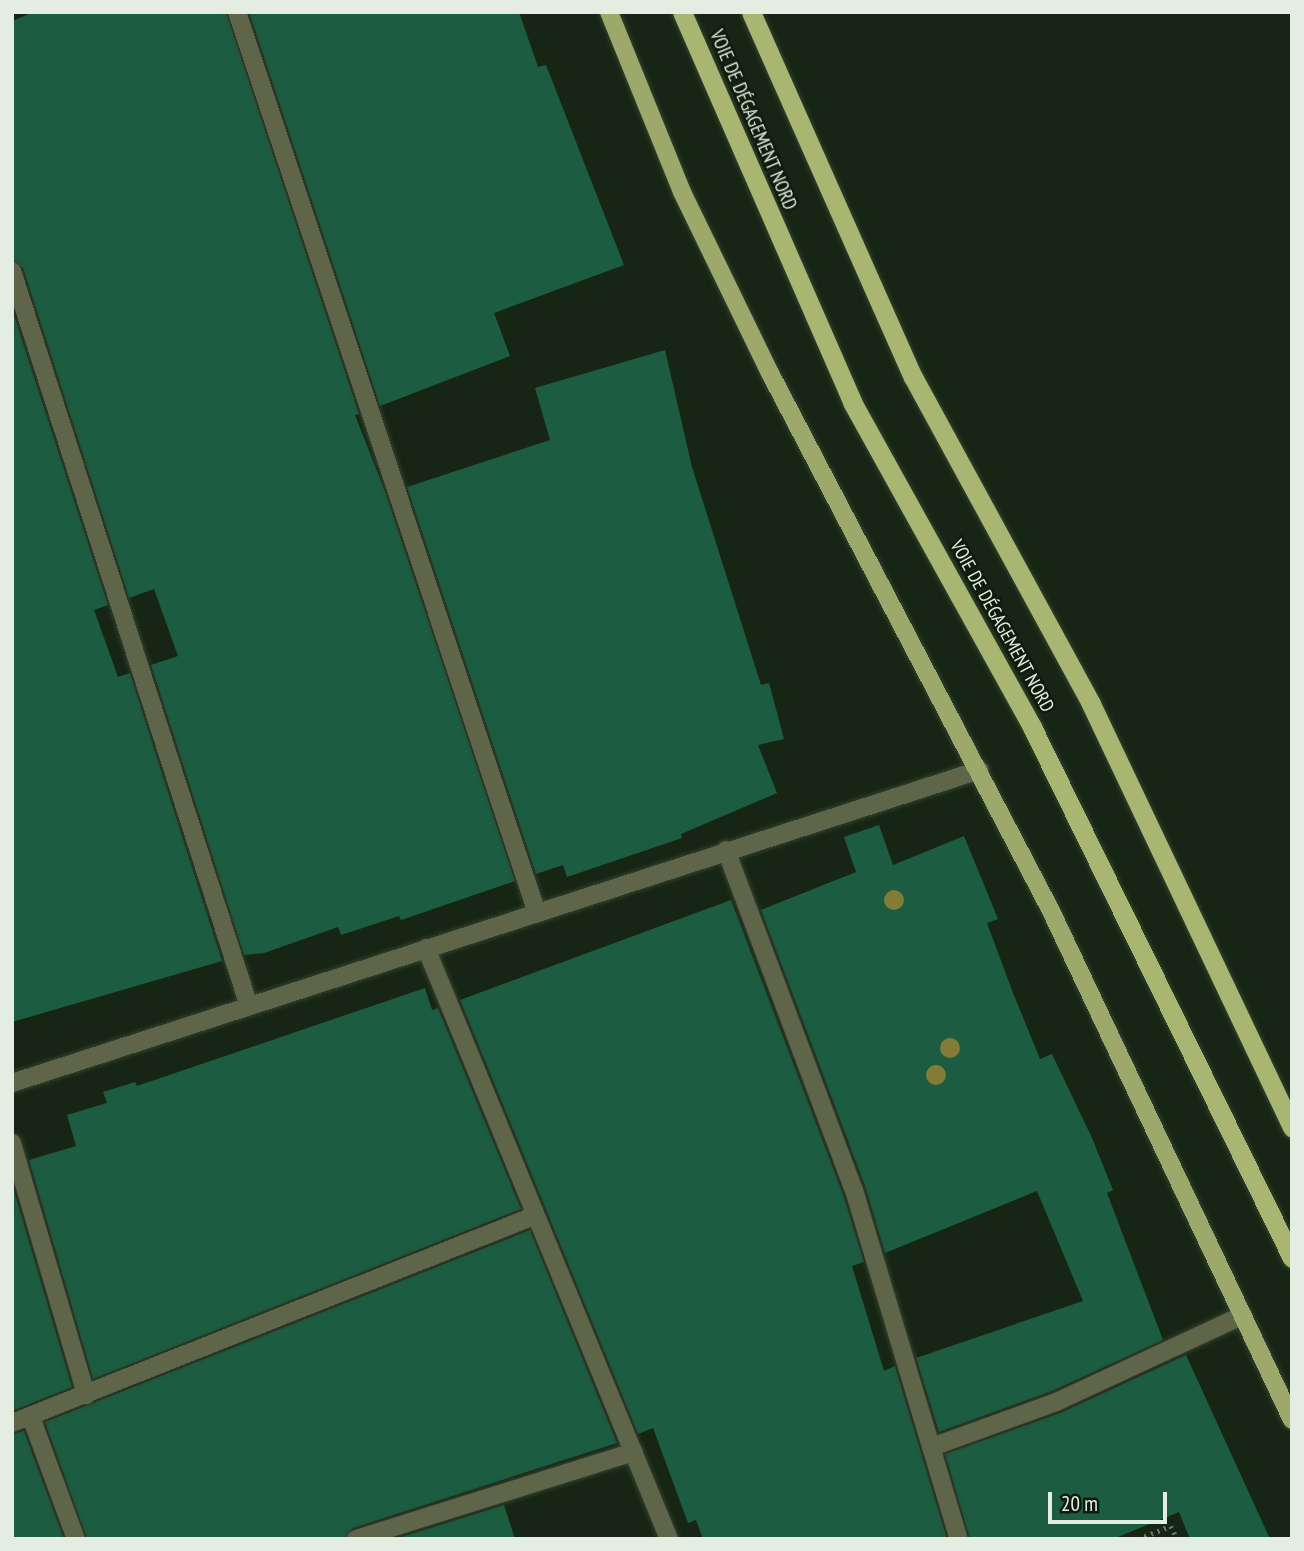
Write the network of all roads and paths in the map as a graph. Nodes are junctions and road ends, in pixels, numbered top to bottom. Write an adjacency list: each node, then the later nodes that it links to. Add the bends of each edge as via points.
1 (237, 12): 8 (street)
2 (609, 12): 6 (main road, via 682,192 764,361 841,515)
3 (682, 12): 15 (highway, VOIE DE DÉGAGEMENT NORD, via 852,402 1032,727)
4 (751, 12): 12 (highway, VOIE DE DÉGAGEMENT NORD, via 913,377 1091,704)
5 (12, 271): 10 (street)
6 (980, 770): 7 (street); 16 (main road)
7 (726, 850): 8 (street); 21 (street, via 854,1190)
8 (537, 913): 9 (street)
9 (426, 948): 10 (street); 14 (street)
10 (249, 1006): 11 (street)
11 (12, 1083)
12 (1292, 1128)
13 (12, 1143): 17 (street)
14 (534, 1216): 17 (street); 22 (street)
15 (1292, 1258)
16 (1243, 1315): 19 (main road); 21 (street, via 1056,1402)
17 (86, 1395): 18 (street)
18 (31, 1417): 20 (street); 23 (street)
19 (1292, 1420)
20 (12, 1423)
21 (932, 1447): 26 (street)
22 (634, 1452): 24 (street); 25 (street)
23 (76, 1539)
24 (356, 1539)
25 (669, 1539)
26 (959, 1539)
27 (1138, 1539): 28 (path, via 1171,1526)
28 (1177, 1539)

